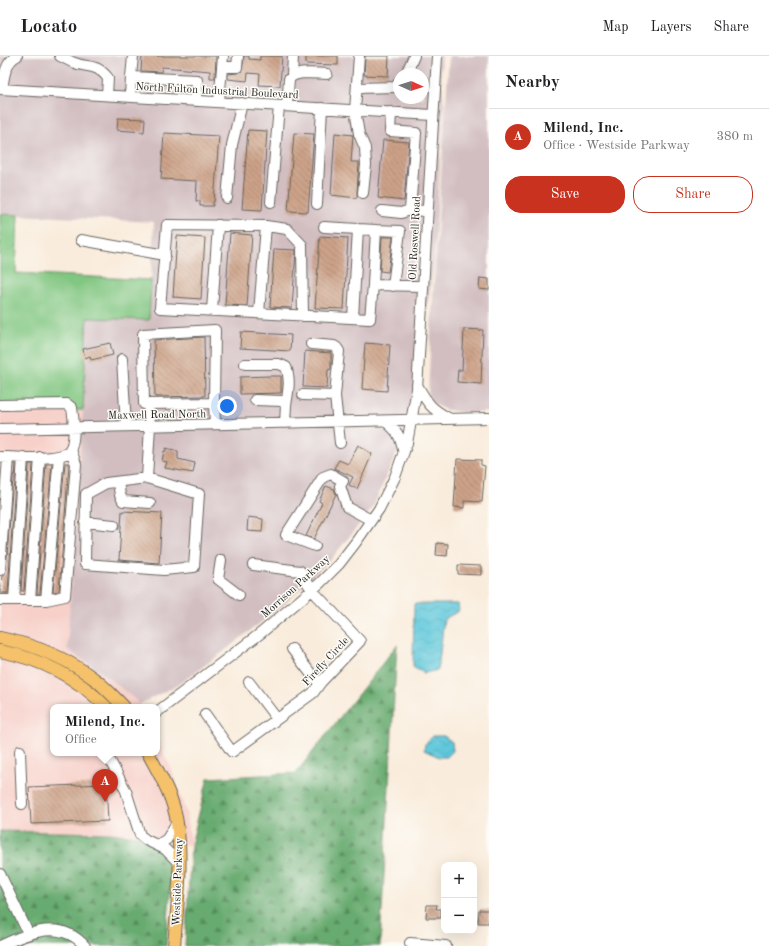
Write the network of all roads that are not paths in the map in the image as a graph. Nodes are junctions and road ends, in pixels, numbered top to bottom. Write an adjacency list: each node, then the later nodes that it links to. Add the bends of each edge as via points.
1 (17, 56): 17 (street, via 10,60)
2 (60, 56): 18 (street, via 102,71 108,78)
3 (133, 56): 13 (street)
4 (223, 56): 10 (street)
5 (238, 56): 10 (street, via 237,67)
6 (293, 56): 14 (street)
7 (359, 56): 16 (street)
8 (414, 56): 11 (street)
9 (437, 56): 27 (street, Old Roswell Road)
10 (222, 67): 21 (street)
11 (409, 68)
12 (327, 74): 14 (street)
13 (131, 76): 19 (street); 20 (street, via 197,80)
14 (292, 76): 23 (street, via 289,79)
15 (393, 87): 16 (street)
16 (357, 88): 25 (street)
17 (1, 89): 18 (street, North Fulton Industrial Boulevard)
18 (107, 95): 19 (street, North Fulton Industrial Boulevard)
19 (130, 97): 20 (street, North Fulton Industrial Boulevard)
20 (196, 101): 21 (street, North Fulton Industrial Boulevard)
21 (220, 102): 22 (street, North Fulton Industrial Boulevard)
22 (242, 103): 23 (street, North Fulton Industrial Boulevard); 29 (street, via 232,145)
23 (283, 106): 24 (street, North Fulton Industrial Boulevard); 30 (street)
24 (322, 108): 25 (street, North Fulton Industrial Boulevard); 31 (street)
25 (355, 110): 26 (street, North Fulton Industrial Boulevard); 28 (street, via 359,134 365,148)
26 (391, 112): 27 (street, North Fulton Industrial Boulevard); 32 (street, via 390,131 416,133)
27 (433, 115): 34 (street, Old Roswell Road)
28 (363, 193)
29 (227, 198)
30 (270, 202)
31 (317, 204)
32 (410, 210): 33 (street, via 401,213); 34 (street)
33 (382, 211)
34 (427, 212): 44 (street, Old Roswell Road)
35 (218, 225): 36 (street); 41 (street, via 167,224); 45 (street)
36 (266, 226): 46 (street); 47 (street, via 287,229 302,245)
37 (324, 227): 38 (street)
38 (358, 229): 39 (street); 48 (street)
39 (376, 230): 42 (street); 43 (street, via 400,231)
40 (81, 240): 41 (street)
41 (165, 255): 45 (street, via 160,308)
42 (373, 285): 43 (street); 48 (street, via 370,319)
43 (393, 286): 44 (street)
44 (423, 286): 52 (street, Old Roswell Road)
45 (212, 311): 46 (street)
46 (259, 313): 47 (street)
47 (303, 316): 48 (street)
48 (353, 318)
49 (310, 344): 54 (street, via 334,346 339,351)
50 (122, 359): 67 (street)
51 (245, 364): 59 (street, via 279,364 286,367)
52 (417, 385): 61 (street, via 432,408); 63 (street, Old Roswell Road)
53 (303, 396): 54 (street)
54 (335, 396): 64 (street)
55 (255, 400): 59 (street, via 282,400)
56 (214, 402): 58 (street); 58 (street, via 215,330 143,334 144,404); 66 (street)
57 (1, 404): 69 (street, via 67,404 72,408)
58 (148, 404): 68 (street)
59 (286, 405): 65 (street)
60 (489, 418): 61 (street, Maxwell Road North)
61 (450, 419): 63 (street, Maxwell Road North)
62 (385, 420): 63 (street, Maxwell Road North); 64 (street, Maxwell Road North); 73 (street, via 401,438)
63 (411, 420): 73 (street, Morrison Parkway)
64 (338, 422): 65 (street, Maxwell Road North); 71 (street)
65 (285, 423): 66 (street, Maxwell Road North)
66 (215, 424): 68 (street, Maxwell Road North)
67 (126, 426): 68 (street, Maxwell Road North); 69 (street, Maxwell Road North)
68 (150, 426): 78 (street)
69 (73, 428): 70 (street, Maxwell Road North); 72 (street)
70 (0, 429)
71 (340, 443)
72 (71, 450): 74 (street); 93 (street, via 76,464 65,596)
73 (403, 454): 81 (street, Morrison Parkway, via 395,477)
74 (58, 456): 77 (street); 93 (street)
75 (4, 457): 76 (street); 87 (street)
76 (23, 457): 77 (street); 91 (street)
77 (40, 457): 92 (street)
78 (147, 478): 79 (street); 82 (street, via 199,494 194,567 164,570 85,564)
79 (118, 482): 80 (street, via 123,500); 82 (street, via 106,483 86,494)
80 (150, 502)
81 (371, 520): 84 (street, via 347,507 340,486 343,481 330,474 323,477 286,535); 88 (street, Morrison Parkway, via 339,564)
82 (86, 522): 83 (street)
83 (114, 524)
84 (315, 546)
85 (221, 560): 89 (street, via 218,579)
86 (253, 565): 88 (street, Firefly Circle, via 300,571)
87 (0, 570)
88 (312, 590): 98 (street, Firefly Circle, via 360,641); 101 (street, Morrison Parkway)
89 (239, 595)
90 (0, 600): 91 (street)
91 (14, 600): 92 (street)
92 (30, 600): 93 (street)
93 (46, 600)
94 (0, 638): 100 (main road, via 42,650 81,669)
95 (292, 649): 98 (street, via 315,679)
96 (0, 651): 99 (main road, via 43,664 59,672 90,691)
97 (249, 682): 103 (street)
98 (321, 682): 103 (street, Firefly Circle, via 313,693)
99 (103, 704)
100 (121, 704)
101 (160, 710)
102 (205, 714): 103 (street, Firefly Circle, via 232,752)
103 (277, 720)
104 (20, 751): 107 (street)
105 (108, 756): 109 (street, via 126,791 140,835)
106 (150, 756): 108 (main road, Westside Parkway, via 170,796)
107 (22, 804)
108 (177, 822): 109 (street, via 168,839); 110 (main road, Westside Parkway)
109 (158, 845): 110 (street)
110 (179, 863): 116 (main road, Westside Parkway)
111 (0, 874): 112 (street)
112 (28, 933): 114 (street); 115 (street, via 61,931 74,936)
113 (410, 944): 117 (street)
114 (0, 946)
115 (85, 946)
116 (174, 946)
117 (446, 946)

